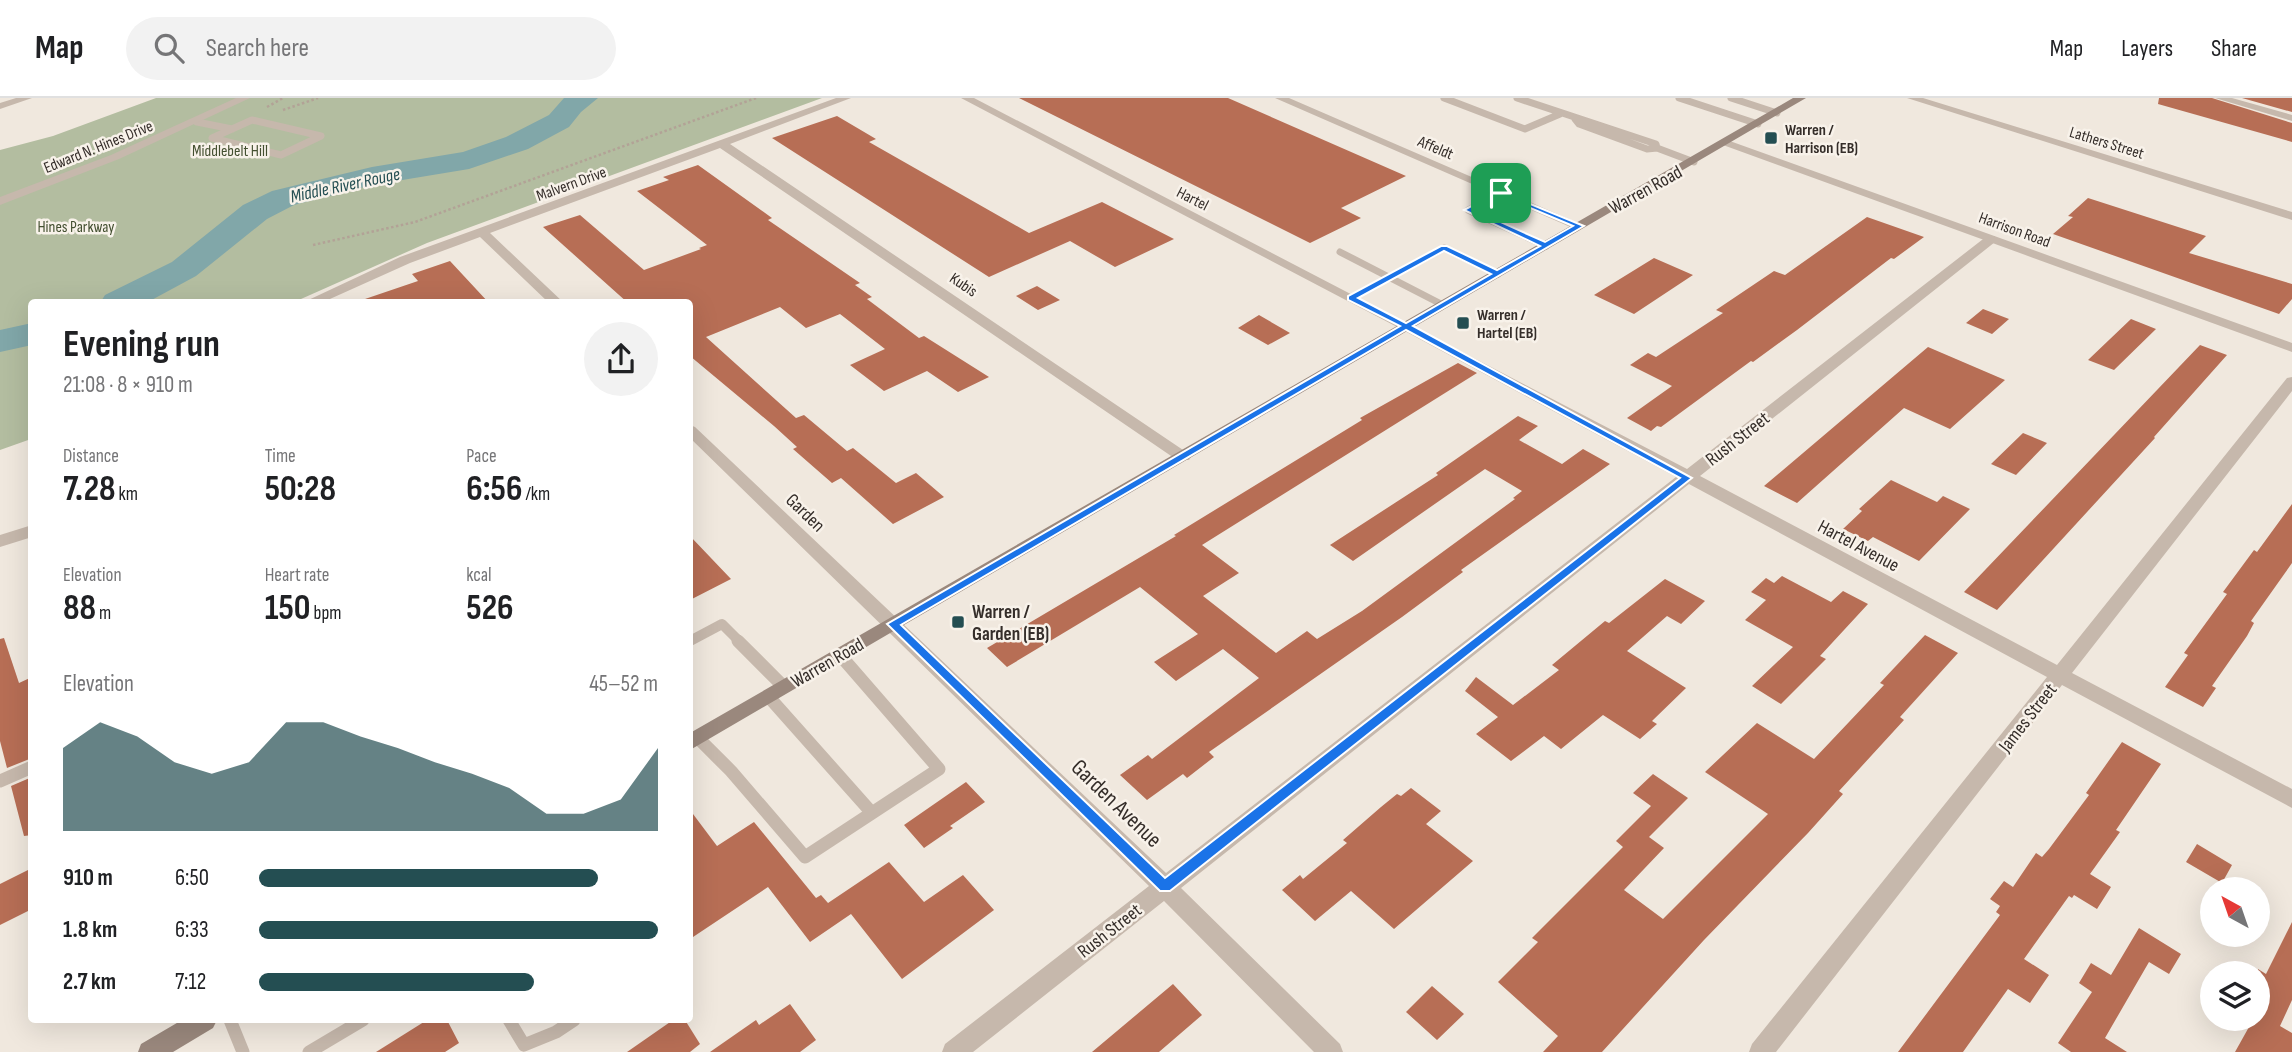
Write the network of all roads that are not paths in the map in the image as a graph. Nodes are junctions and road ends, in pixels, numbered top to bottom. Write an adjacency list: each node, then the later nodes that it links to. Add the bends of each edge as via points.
1 (27, 98): 13 (street)
2 (245, 98): 17 (street, Edward N. Hines Drive)
3 (846, 98): 21 (street, Malvern Drive)
4 (965, 98): 33 (street, Hartel)
5 (1280, 98): 23 (street, Affeldt)
6 (1444, 98): 15 (lane, via 1525,129)
7 (1517, 98): 15 (lane)
8 (1679, 98): 18 (lane)
9 (1731, 98): 14 (lane)
10 (1801, 98): 14 (main road, Warren Road)
11 (1912, 98): 25 (street, Lathers Street)
12 (2220, 98): 16 (street)
13 (0, 106)
14 (1777, 113): 18 (main road, Warren Road)
15 (1560, 114): 22 (lane, via 1647,149 1657,148)
16 (2292, 118)
17 (197, 122): 19 (lane); 24 (street, Edward N. Hines Drive)
18 (1758, 124): 20 (main road, Warren Road)
19 (232, 129): 19 (lane, via 212,138 281,155 321,136 252,120)
20 (1727, 143): 22 (main road, Warren Road); 28 (street, Harrison Road)
21 (722, 144): 27 (street, Malvern Drive); 41 (street, Kubis)
22 (1694, 162): 26 (main road, Warren Road)
23 (1501, 193): 26 (street, Affeldt); 29 (lane, via 1468,210)
24 (0, 201)
25 (2292, 216)
26 (1580, 226): 29 (main road, Warren Road)
27 (482, 232): 34 (street, Malvern Drive); 35 (street)
28 (1991, 239): 38 (street, Harrison Road); 42 (street, Rush Street)
29 (1546, 246): 31 (main road, Warren Road)
30 (1339, 252): 32 (lane)
31 (1498, 274): 32 (lane, via 1444,248); 36 (main road, Warren Road)
32 (1389, 278): 33 (lane); 36 (lane)
33 (1351, 298): 37 (street, Hartel)
34 (318, 299)
35 (553, 299)
36 (1443, 305): 37 (main road, Warren Road)
37 (1406, 326): 41 (main road, Warren Road); 42 (street, Hartel Avenue)
38 (2292, 348)
39 (2292, 381): 48 (street, James Street)
40 (693, 433): 45 (street, Garden)
41 (1183, 457): 45 (main road, Warren Road)
42 (1687, 478): 48 (street, Hartel Avenue); 56 (street, Rush Street)
43 (26, 532): 44 (street)
44 (0, 541)
45 (893, 624): 47 (main road, Warren Road); 56 (street, Garden Avenue)
46 (693, 639): 49 (lane, via 722,624)
47 (840, 655): 49 (main road, Warren Road); 55 (lane, via 939,768)
48 (2060, 676): 54 (street, Hartel Avenue); 67 (street, James Street)
49 (784, 687): 50 (main road, Warren Road)
50 (768, 696): 51 (main road, Warren Road); 55 (lane)
51 (693, 739): 55 (lane, via 731,771 805,857)
52 (28, 769): 53 (lane)
53 (0, 781)
54 (2292, 799)
55 (872, 813)
56 (1165, 887): 65 (street, Rush Street); 66 (street, Garden Avenue)
57 (197, 1023): 62 (main road)
58 (231, 1023): 63 (lane)
59 (358, 1023): 64 (lane)
60 (511, 1023): 61 (lane, via 524,1045)
61 (568, 1023)
62 (150, 1052)
63 (243, 1052)
64 (309, 1052)
65 (954, 1052)
66 (1331, 1052)
67 (1761, 1052)

